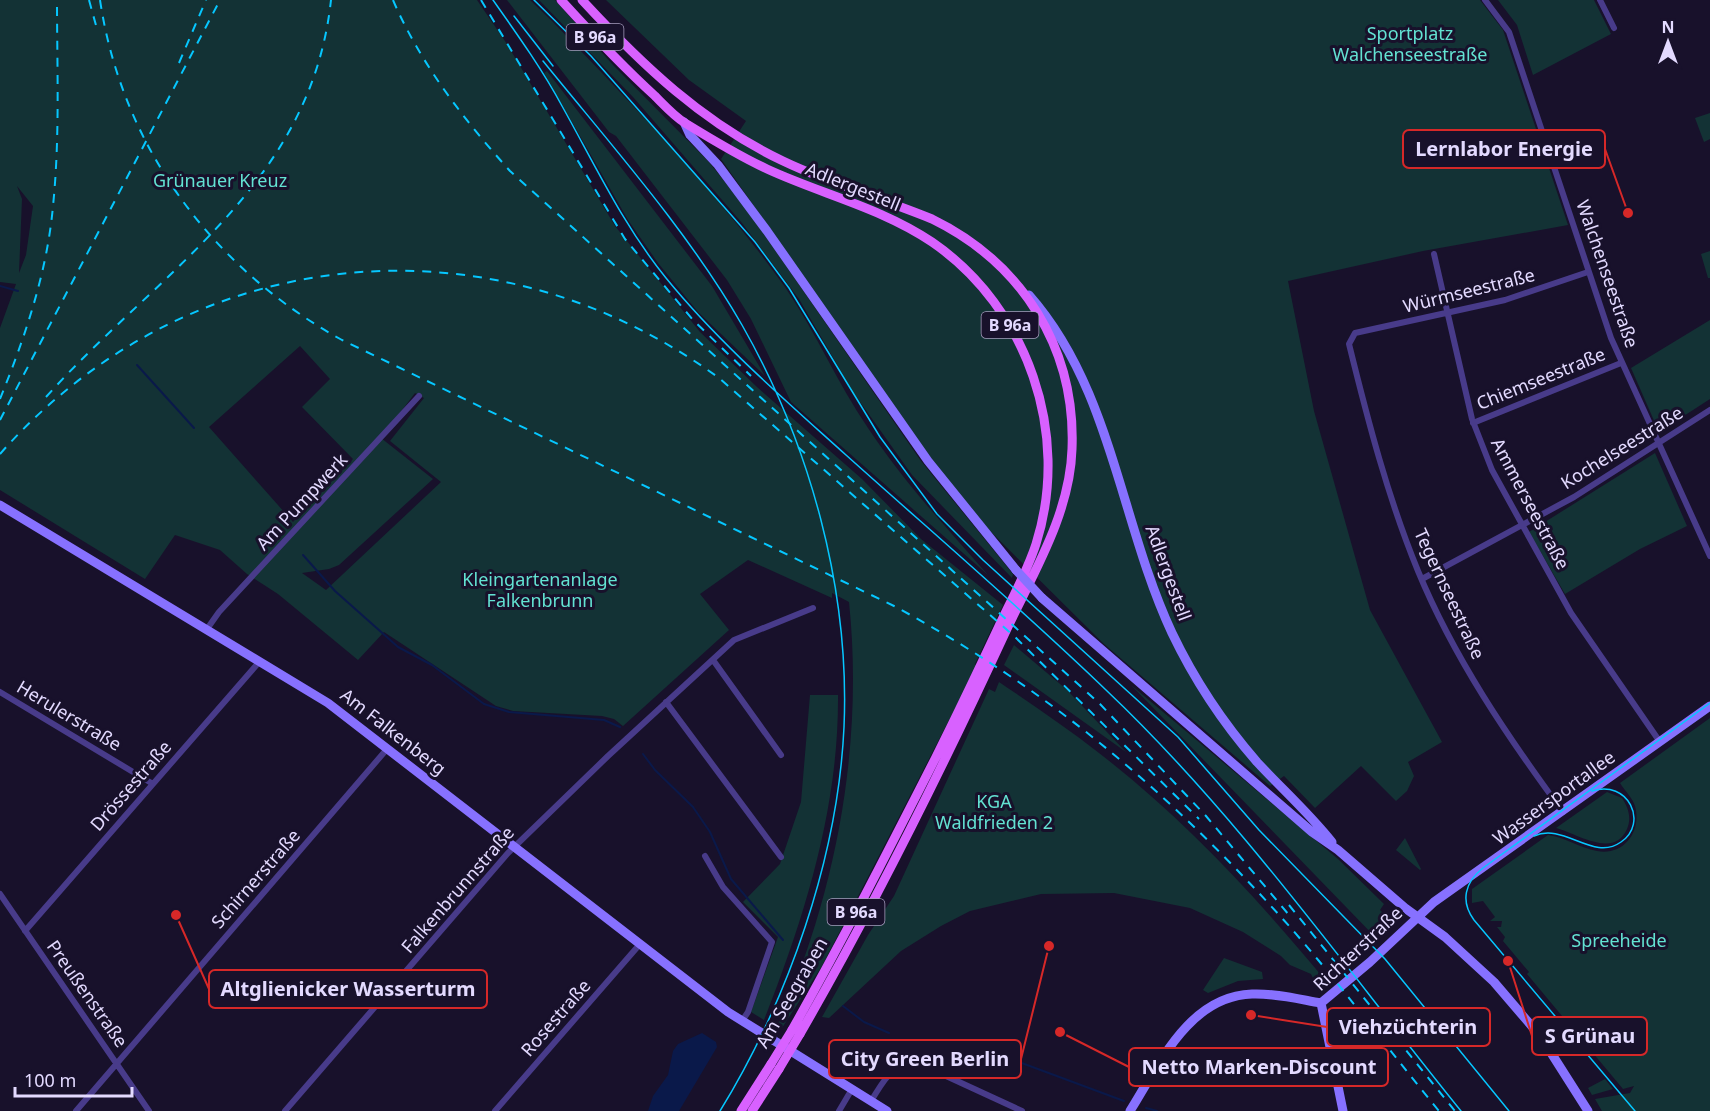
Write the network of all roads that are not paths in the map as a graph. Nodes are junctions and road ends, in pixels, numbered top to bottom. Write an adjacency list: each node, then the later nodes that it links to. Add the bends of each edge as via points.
1 (561, 0): 6 (main road, Adlergestell / B 96a, via 630,74)
2 (582, 0): 9 (main road, Adlergestell / B 96a, via 645,66 702,114 784,161 952,229 987,253)
3 (1485, 0): 8 (street, Walchenseestraße, via 1509,32 1518,53)
4 (1600, 0): 5 (street)
5 (1614, 28)
6 (684, 122): 32 (main road, Adlergestell / B 96a, via 763,167 902,225 933,243 995,303 1017,338 1035,380 1045,420 1048,461 1036,544); 35 (main road, Adlergestell, bridge, via 690,135 718,165 767,231 928,461 1016,570 1042,598 1311,832)
7 (1434, 254): 10 (street, Ammerseestraße)
8 (1588, 272): 10 (street, Würmseestraße, via 1515,298); 12 (street, Walchenseestraße)
9 (1015, 280): 32 (main road, Adlergestell / B 96a, via 1045,327 1066,383 1071,416 1069,482 1047,545); 35 (main road, Adlergestell, via 1044,312 1089,395 1108,442 1157,597 1186,661 1244,746)
10 (1447, 314): 11 (street, Würmseestraße); 15 (street, Ammerseestraße)
11 (1355, 333): 20 (street, Tegernseestraße, via 1349,344 1368,422)
12 (1621, 363): 15 (street, Chiemseestraße); 16 (street, Walchenseestraße)
13 (419, 396): 22 (street, Am Pumpwerk)
14 (1710, 410): 16 (street, Kochelseestraße)
15 (1473, 423): 18 (street, Ammerseestraße)
16 (1658, 444): 18 (street, Kochelseestraße); 19 (street, Walchenseestraße)
17 (0, 505): 22 (main road, Am Falkenberg)
18 (1521, 526): 20 (street, Kochelseestraße); 28 (street, Ammerseestraße, via 1571,613)
19 (1710, 556)
20 (1422, 579): 33 (street, Tegernseestraße, via 1493,712)
21 (813, 608): 23 (street, Falkenbrunnstraße, via 734,640)
22 (207, 629): 24 (main road, Am Falkenberg)
23 (713, 660): 26 (street, Falkenbrunnstraße); 30 (street)
24 (260, 661): 29 (main road, Am Falkenberg, via 327,702); 31 (street, Drössestraße)
25 (0, 692): 31 (street, Herulerstraße)
26 (666, 702): 34 (street, Falkenbrunnstraße); 37 (street)
27 (1710, 706): 28 (main road, Wassersportallee)
28 (1660, 742): 33 (main road, Wassersportallee)
29 (387, 748): 34 (main road, Am Falkenberg); 44 (street, Schirnerstraße)
30 (782, 755)
31 (153, 783): 40 (street, Drössestraße)
32 (922, 794): 45 (main road, Am Seegraben / B 96a, bridge)
33 (1563, 812): 39 (main road, Wassersportallee, via 1435,900)
34 (514, 846): 41 (main road, Am Falkenberg); 50 (street, Falkenbrunnstraße)
35 (1338, 850): 39 (main road, Adlergestell)
36 (705, 856): 43 (street, via 723,887 772,942)
37 (781, 857)
38 (0, 894): 40 (street, Preußenstraße)
39 (1417, 917): 42 (main road, Richterstraße); 59 (main road, Adlergestell, via 1465,955 1517,1008 1559,1061)
40 (25, 931): 44 (street, Preußenstraße)
41 (640, 944): 43 (main road, Am Falkenberg); 51 (street, Rosestraße)
42 (1321, 1003): 57 (main road, via 1255,994 1231,998 1195,1016); 58 (main road, Richterstraße)
43 (742, 1021): 46 (main road, Am Falkenberg)
44 (117, 1064): 48 (street, Schirnerstraße); 49 (street, Preußenstraße)
45 (775, 1066): 52 (main road, Am Seegraben / B 96a); 53 (main road, Am Seegraben / B 96a)
46 (852, 1089): 47 (main road, Am Falkenberg); 54 (street)
47 (871, 1101): 55 (main road, Am Falkenberg); 56 (street, via 895,1068 909,1063 920,1064)
48 (76, 1111)
49 (149, 1111)
50 (285, 1111)
51 (495, 1111)
52 (741, 1111)
53 (752, 1111)
54 (839, 1111)
55 (887, 1111)
56 (1022, 1111)
57 (1130, 1111)
58 (1343, 1111)
59 (1588, 1111)

